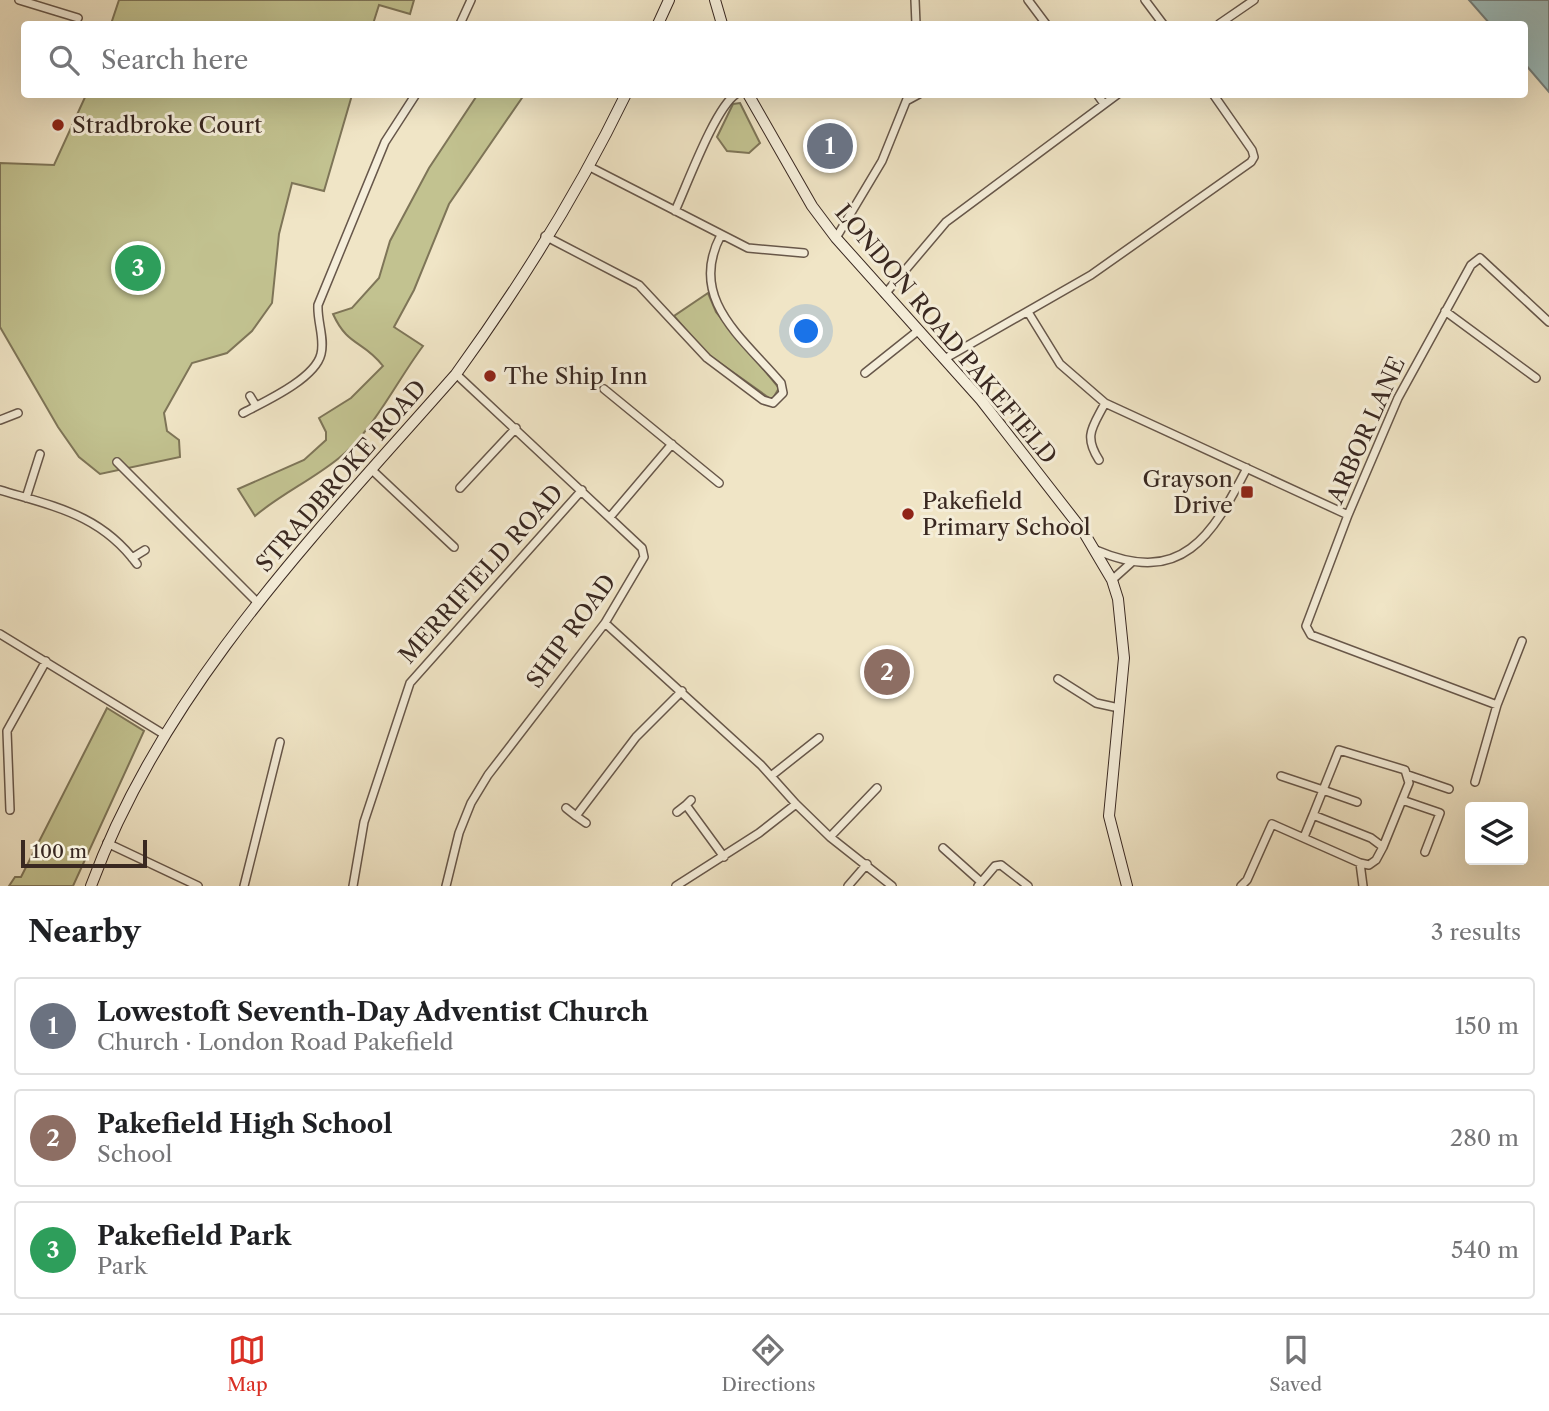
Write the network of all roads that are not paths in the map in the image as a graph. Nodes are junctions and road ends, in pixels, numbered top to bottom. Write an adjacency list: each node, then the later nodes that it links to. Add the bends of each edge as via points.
1 (19, 0): 9 (street)
2 (471, 0): 12 (street)
3 (669, 0): 13 (main road)
4 (715, 0): 14 (main road)
5 (915, 0): 15 (street)
6 (1028, 0): 16 (street)
7 (1145, 0): 17 (street)
8 (1254, 0): 18 (street)
9 (66, 14): 10 (street); 11 (street)
10 (78, 18)
11 (65, 21)
12 (461, 21)
13 (658, 21)
14 (721, 21)
15 (916, 21)
16 (1044, 21)
17 (1161, 21)
18 (1223, 21)
19 (413, 98): 46 (street, via 384,142 318,305 321,355 304,377)
20 (624, 98): 28 (main road, STRADBROKE ROAD)
21 (730, 98): 29 (street)
22 (750, 98): 32 (main road, LONDON ROAD PAKEFIELD, via 812,206)
23 (908, 98): 32 (street, via 882,161)
24 (1100, 98): 27 (street)
25 (1112, 98): 27 (street)
26 (1216, 98): 36 (street, via 1254,157 1247,166 1091,275)
27 (1104, 104): 34 (street, via 946,222)
28 (588, 166): 29 (street); 31 (main road, STRADBROKE ROAD)
29 (675, 211): 30 (street)
30 (721, 235): 31 (street, via 710,265 713,299 781,383 783,393 773,402 763,400 707,358 639,285); 33 (street, via 764,251)
31 (545, 236): 41 (main road, STRADBROKE ROAD)
32 (836, 238): 34 (main road, LONDON ROAD PAKEFIELD)
33 (804, 254)
34 (885, 294): 38 (main road, LONDON ROAD PAKEFIELD)
35 (1444, 311): 37 (street, ARBOR LANE, via 1478,257); 42 (street); 62 (street, ARBOR LANE, via 1398,398)
36 (1028, 312): 39 (street); 45 (street, via 1060,365)
37 (1549, 322)
38 (919, 330): 39 (main road, LONDON ROAD PAKEFIELD); 40 (street)
39 (946, 358): 66 (main road, LONDON ROAD PAKEFIELD)
40 (865, 373)
41 (456, 374): 50 (street, SHIP ROAD); 56 (main road, STRADBROKE ROAD)
42 (1536, 378)
43 (604, 389): 51 (street)
44 (250, 396): 46 (street)
45 (1105, 403): 53 (street, via 1089,434 1090,447); 55 (street)
46 (256, 407): 48 (street)
47 (18, 413): 49 (street)
48 (243, 413)
49 (0, 420)
50 (516, 428): 58 (street); 60 (street, SHIP ROAD)
51 (672, 444): 57 (street); 63 (street)
52 (40, 454): 61 (street)
53 (1099, 460)
54 (117, 462): 69 (street)
55 (1247, 468): 62 (street); 67 (street, via 1211,533 1195,546 1160,561)
56 (372, 470): 64 (street); 69 (main road, STRADBROKE ROAD)
57 (719, 483)
58 (460, 488)
59 (0, 490): 61 (street)
60 (582, 490): 63 (street, SHIP ROAD); 110 (street, MERRIFIELD ROAD, via 410,683 364,822)
61 (26, 498): 65 (street, via 90,519 114,536 135,561)
62 (1348, 515): 76 (street, ARBOR LANE, via 1306,626 1311,635)
63 (610, 517): 70 (street, SHIP ROAD, via 642,548 644,557)
64 (454, 547)
65 (145, 550)
66 (1096, 550): 67 (street); 68 (main road, LONDON ROAD PAKEFIELD)
67 (1132, 562): 68 (street)
68 (1112, 580): 77 (main road, LONDON ROAD PAKEFIELD, via 1124,658)
69 (257, 602): 78 (main road, STRADBROKE ROAD)
70 (605, 622): 75 (street); 111 (street, SHIP ROAD, via 471,803)
71 (0, 634): 73 (street)
72 (1522, 641): 76 (street)
73 (46, 661): 78 (street); 92 (street, via 7,731)
74 (1058, 679): 77 (street, via 1096,703)
75 (682, 691): 82 (street); 95 (street, via 636,737)
76 (1497, 705): 84 (street)
77 (1119, 708): 116 (main road, LONDON ROAD PAKEFIELD, via 1109,816)
78 (165, 735): 99 (main road, STRADBROKE ROAD)
79 (819, 738): 82 (street)
80 (280, 742): 109 (street)
81 (1409, 775): 86 (street); 87 (street, via 1339,750); 88 (street)
82 (771, 776): 90 (street)
83 (1282, 776): 87 (street)
84 (1475, 782)
85 (877, 788): 97 (street)
86 (1449, 789)
87 (1323, 790): 89 (street); 94 (street)
88 (1402, 800): 100 (street); 102 (street, via 1440,813)
89 (1357, 802)
90 (796, 804): 97 (street); 103 (street)
91 (566, 808): 95 (street)
92 (10, 810)
93 (677, 812): 103 (street, via 688,802)
94 (1313, 815): 98 (street); 100 (street, via 1371,838)
95 (576, 816): 96 (street)
96 (586, 823)
97 (830, 837): 105 (street)
98 (1304, 837): 104 (street); 117 (street, via 1275,824 1269,826)
99 (107, 843): 107 (main road, STRADBROKE ROAD); 108 (street)
100 (1382, 847): 104 (street, via 1376,860 1369,865)
101 (943, 848): 106 (street)
102 (1425, 852)
103 (724, 856): 112 (street)
104 (1360, 863): 118 (street)
105 (867, 864): 113 (street); 114 (street)
106 (979, 884): 115 (street, via 1001,865)
107 (91, 886)
108 (198, 886)
109 (244, 886)
110 (353, 886)
111 (446, 886)
112 (676, 886)
113 (848, 886)
114 (892, 886)
115 (1028, 886)
116 (1126, 886)
117 (1241, 886)
118 (1363, 886)

